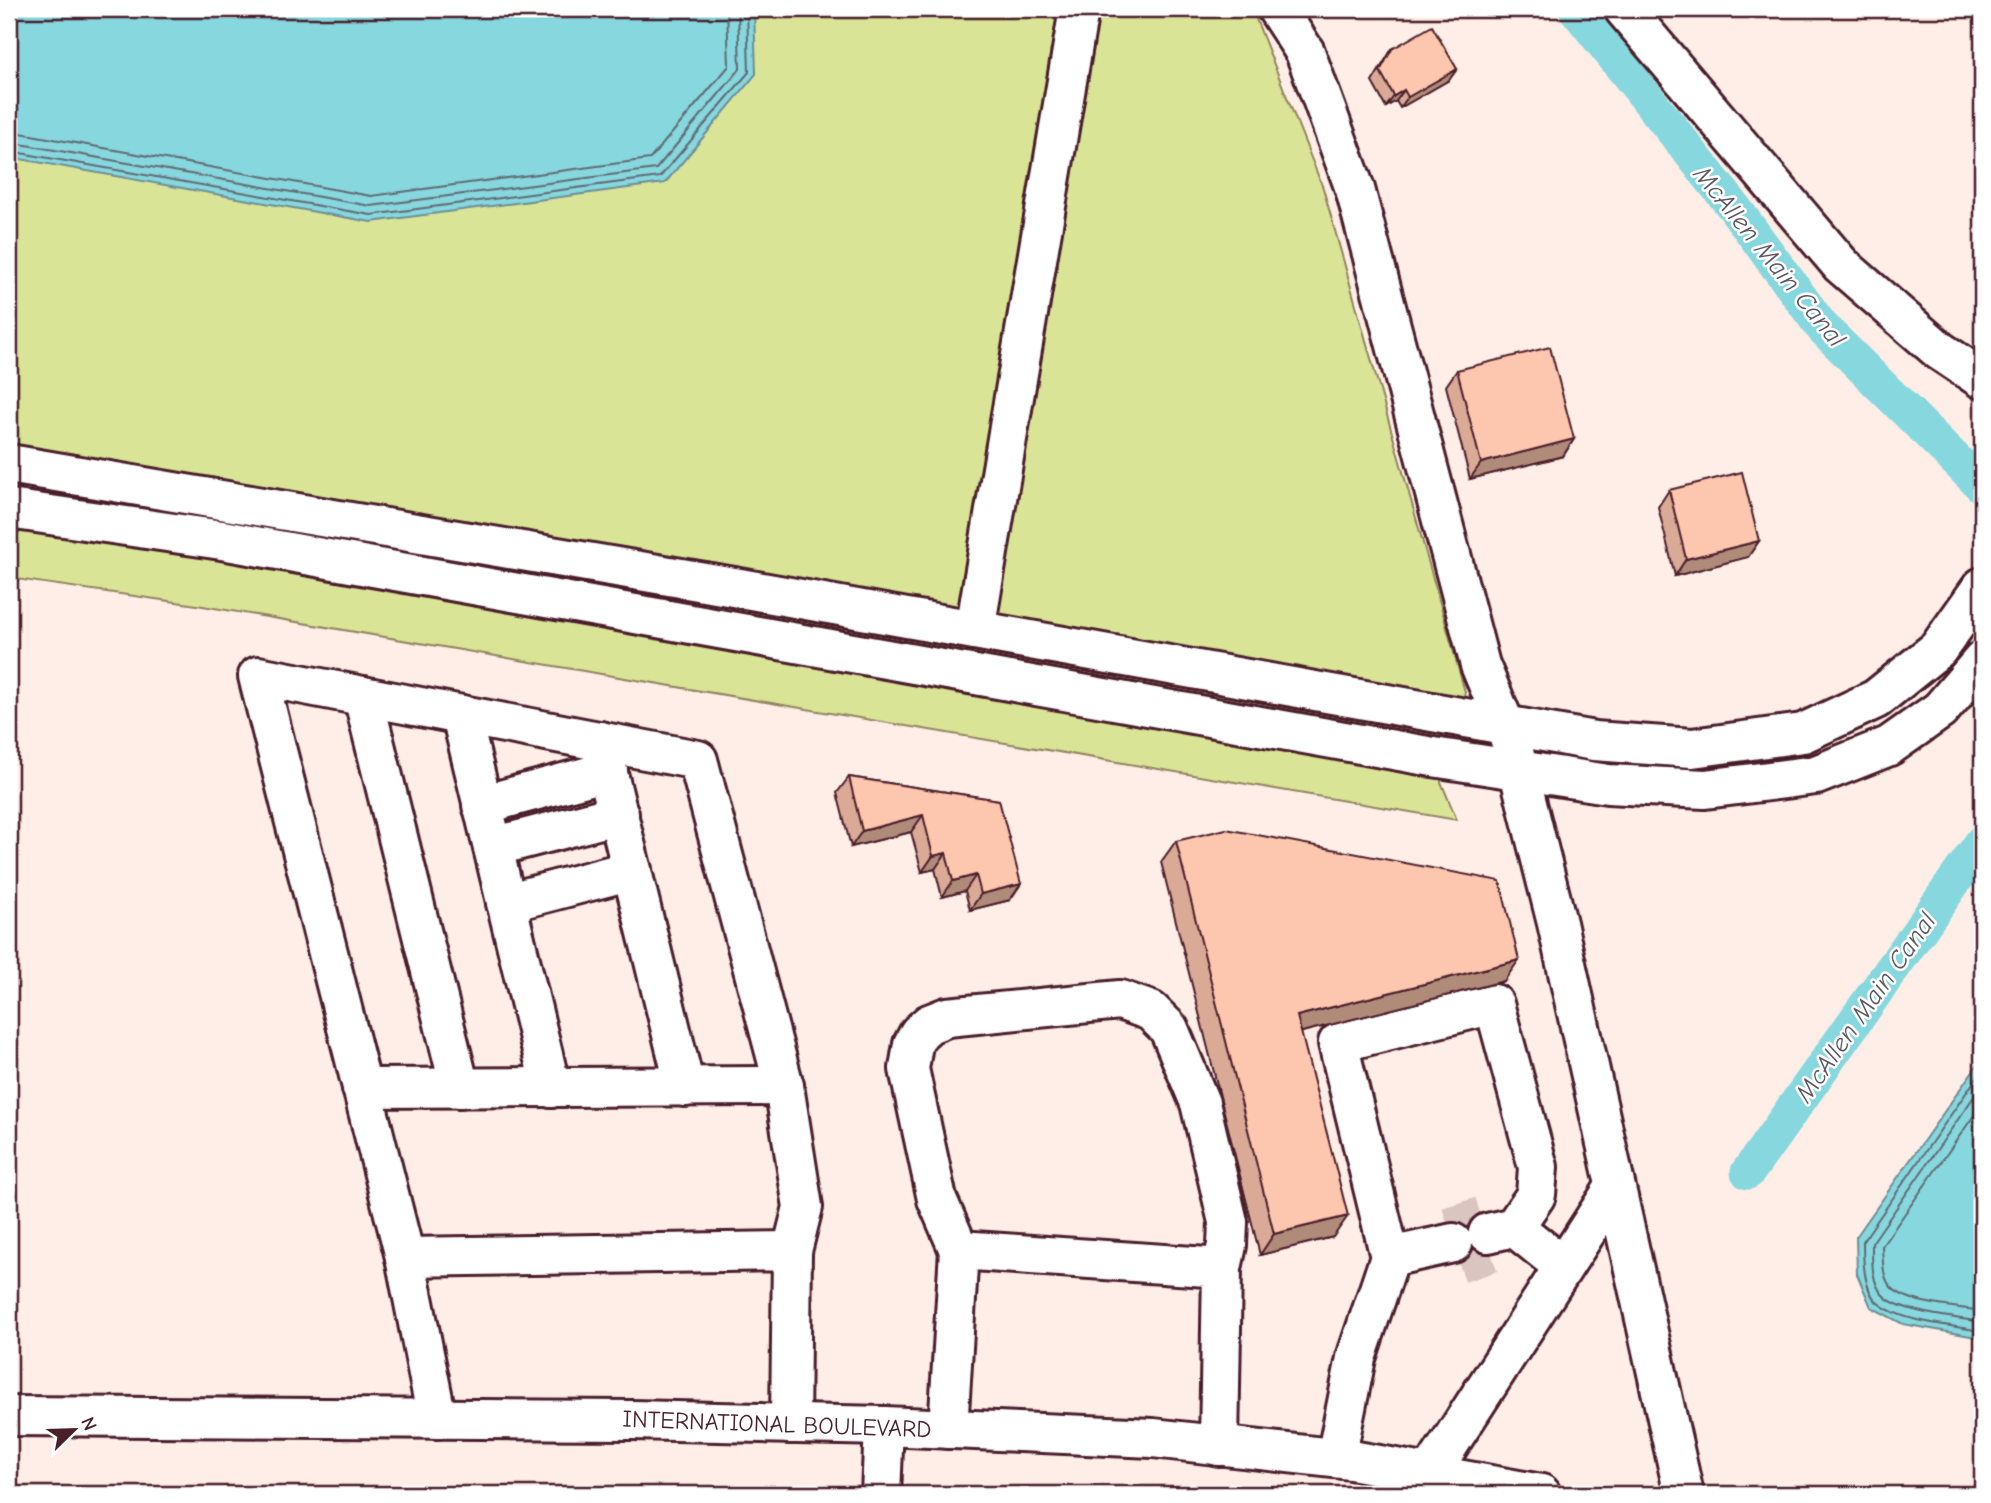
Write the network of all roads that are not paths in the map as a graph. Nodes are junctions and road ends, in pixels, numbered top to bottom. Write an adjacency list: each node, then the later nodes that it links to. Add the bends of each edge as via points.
1 (1079, 9): 8 (street)
2 (1277, 9): 12 (street, via 1305,51 1355,189 1480,666)
3 (1624, 9): 4 (street, via 1841,265 1940,351)
4 (1982, 379)
5 (9, 464): 8 (street)
6 (9, 509): 14 (street, via 222,540)
7 (1982, 587): 12 (street, via 1938,649 1877,699 1803,733 1692,748 1594,741)
8 (975, 630): 12 (street)
9 (1982, 660): 14 (street, via 1940,710 1889,746 1816,775 1705,789 1608,784)
10 (363, 696): 11 (street); 22 (street, via 258,676); 23 (street)
11 (461, 715): 13 (street); 15 (street)
12 (1505, 724): 14 (street)
13 (604, 756): 15 (street); 16 (street); 20 (street, via 698,760)
14 (1518, 770): 25 (street, via 1558,923)
15 (482, 805): 17 (street)
16 (619, 814): 17 (street); 18 (street)
17 (493, 847): 19 (street)
18 (632, 870): 19 (street); 21 (street)
19 (506, 904): 24 (street)
20 (784, 1086): 21 (street); 27 (street, via 803,1208)
21 (685, 1087): 24 (street)
22 (362, 1088): 23 (street); 29 (street)
23 (460, 1088): 24 (street)
24 (551, 1088)
25 (1615, 1187): 31 (street); 43 (street)
26 (1474, 1238): 30 (street); 30 (street, via 1536,1195 1538,1167 1494,1003 1338,1043); 31 (street)
27 (792, 1251): 29 (street); 35 (street)
28 (959, 1251): 32 (street); 32 (street, via 937,1199 909,1069 919,1033 947,1017 1120,1000 1151,1011 1169,1029 1195,1091 1228,1222); 37 (street)
29 (405, 1257): 34 (street)
30 (1390, 1257): 39 (street, via 1356,1358)
31 (1563, 1266): 40 (street)
32 (1222, 1268): 38 (street)
33 (9, 1416): 34 (street, INTERNATIONAL BOULEVARD)
34 (437, 1419): 35 (street, INTERNATIONAL BOULEVARD)
35 (790, 1424): 36 (street, INTERNATIONAL BOULEVARD)
36 (884, 1426): 37 (street, INTERNATIONAL BOULEVARD); 41 (street)
37 (948, 1429): 38 (street, INTERNATIONAL BOULEVARD, via 1153,1438)
38 (1219, 1446): 39 (street, INTERNATIONAL BOULEVARD)
39 (1336, 1458): 40 (street, INTERNATIONAL BOULEVARD)
40 (1430, 1474): 42 (street, INTERNATIONAL BOULEVARD)
41 (881, 1494)
42 (1541, 1494)
43 (1684, 1494)

